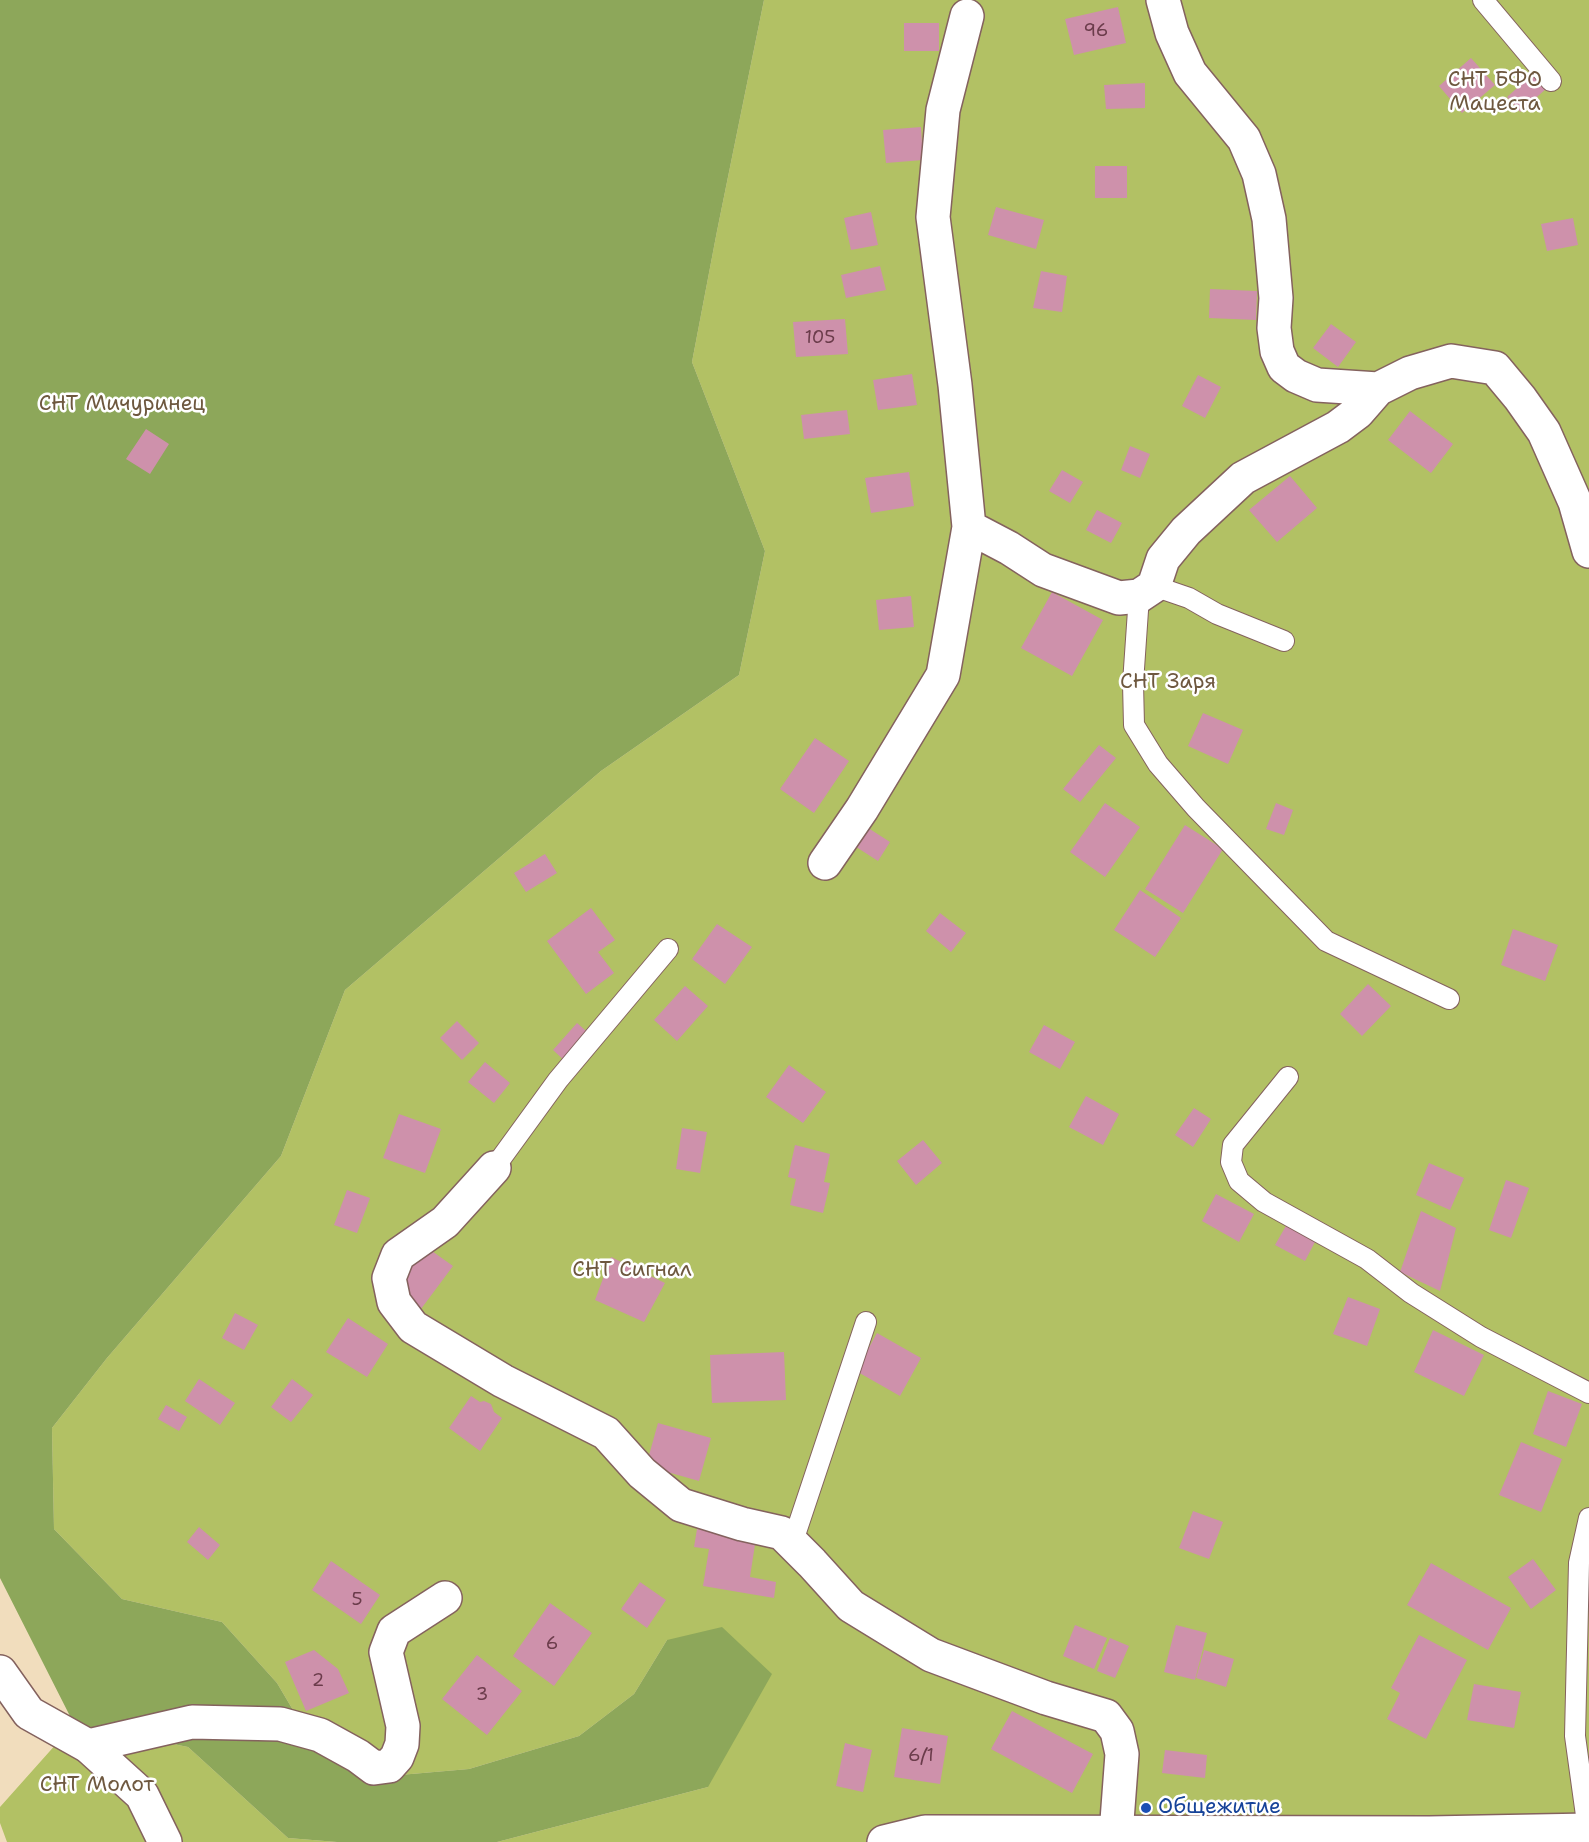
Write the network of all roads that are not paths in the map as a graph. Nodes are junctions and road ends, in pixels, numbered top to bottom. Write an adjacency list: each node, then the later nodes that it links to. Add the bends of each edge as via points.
1 (1163, 0): 5 (street, via 1172,33 1190,73 1244,139 1259,174 1269,219 1276,298 1274,328 1284,367 1317,385)
2 (1483, 0): 4 (lane)
3 (967, 16): 6 (street, via 943,110 933,218)
4 (1551, 81)
5 (1378, 389): 7 (street, via 1451,361 1495,368 1544,432 1575,502); 8 (street, via 1338,427 1243,478 1185,531)
6 (969, 527): 8 (street, via 1043,570 1119,598); 10 (street, via 944,675)
7 (1589, 550)
8 (1146, 591): 9 (lane, via 1189,598 1217,614); 12 (lane, via 1133,683 1134,725 1158,764 1326,941)
9 (1284, 641)
10 (825, 863)
11 (668, 949): 14 (lane, via 558,1080)
12 (1449, 999)
13 (1288, 1077): 16 (lane, via 1233,1145 1231,1162 1239,1181 1264,1202 1367,1259 1411,1293 1481,1337)
14 (494, 1168): 18 (street, via 446,1222 398,1255 388,1278 394,1302 413,1327 503,1381 606,1432 642,1473 681,1505 782,1533)
15 (866, 1322): 18 (lane)
16 (1589, 1393)
17 (1589, 1518): 22 (lane, via 1579,1563 1575,1737)
18 (792, 1544): 23 (street, via 851,1606 931,1655 1106,1716 1117,1731 1122,1754)
19 (445, 1598): 21 (street, via 394,1631 386,1652 403,1726 402,1744 389,1766 374,1768 320,1735 280,1724 192,1722)
20 (0, 1672): 21 (street, via 28,1713)
21 (88, 1746): 24 (street, via 142,1795)
22 (1589, 1830): 23 (street)
23 (1116, 1834): 25 (street, via 925,1832)
24 (165, 1842)
25 (884, 1842)

